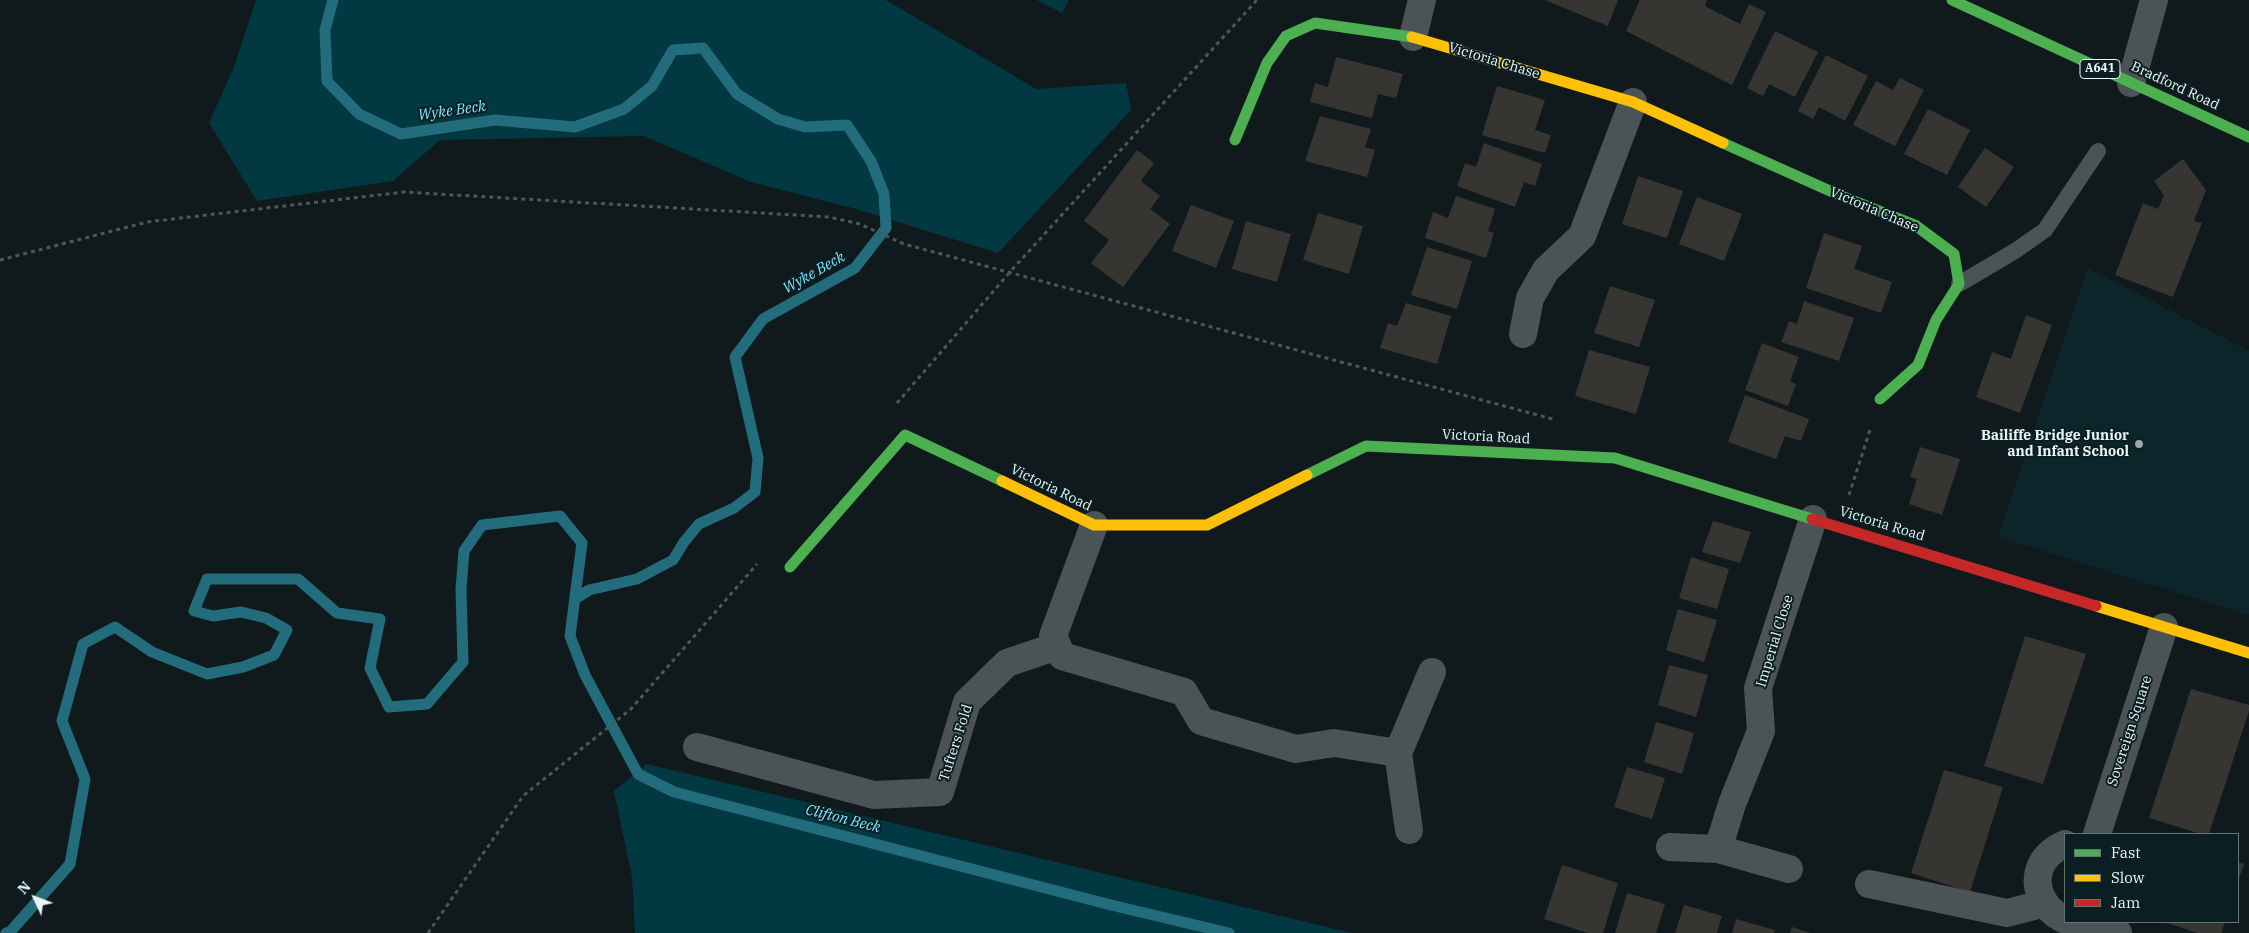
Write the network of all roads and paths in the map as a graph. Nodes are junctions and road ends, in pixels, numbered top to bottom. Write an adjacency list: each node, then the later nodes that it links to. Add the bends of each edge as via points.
1 (1257, 0): 12 (path)
2 (1422, 0): 5 (street)
3 (1952, 0): 6 (street, Bradford Road / A641)
4 (2154, 0): 6 (street)
5 (1413, 36): 7 (street, Victoria Chase); 9 (street, Victoria Chase, via 1315,22 1286,36 1267,63)
6 (2131, 83): 8 (street, Bradford Road / A641)
7 (1633, 102): 13 (street, Victoria Chase, via 1839,195 1915,225 1954,254); 14 (street, via 1582,236 1546,270 1530,298)
8 (2249, 137)
9 (1236, 140)
10 (2098, 152): 13 (lane, via 2045,230)
11 (0, 260): 12 (path, via 147,222 404,192 829,217 860,224 904,244)
12 (1010, 272): 16 (path); 17 (path)
13 (1959, 284): 15 (street, via 1936,320 1918,366)
14 (1522, 334)
15 (1880, 399)
16 (894, 405)
17 (1560, 421)
18 (1871, 428): 19 (path)
19 (1851, 490)
20 (1813, 519): 21 (street, Victoria Road, via 1616,458 1366,446 1207,525); 24 (street, Victoria Road); 34 (street, Imperial Close, via 1758,688 1761,731)
21 (1094, 526): 23 (street, Victoria Road, via 905,435); 25 (street, via 1053,636)
22 (760, 561): 42 (path, via 631,709 523,796)
23 (790, 567)
24 (2164, 627): 26 (street, Victoria Road); 31 (street, Sovereign Square)
25 (1058, 646): 28 (street, Tufters Fold, via 1007,663 967,702 940,792 874,795); 29 (street, via 1062,656 1184,692 1201,721 1296,749 1334,743)
26 (2249, 653)
27 (1432, 672): 29 (street)
28 (697, 747)
29 (1398, 753): 30 (street)
30 (1409, 830)
31 (2097, 833)
32 (2064, 844): 37 (street, via 2047,856 2040,867 2037,879)
33 (1670, 847): 34 (street)
34 (1718, 849): 35 (street)
35 (1789, 869)
36 (1869, 884): 37 (street, via 2007,913)
37 (2042, 904): 38 (street)
38 (2064, 922)
39 (2066, 923): 40 (street)
40 (2092, 923)
41 (2103, 923): 43 (street)
42 (428, 933)
43 (2118, 933)

